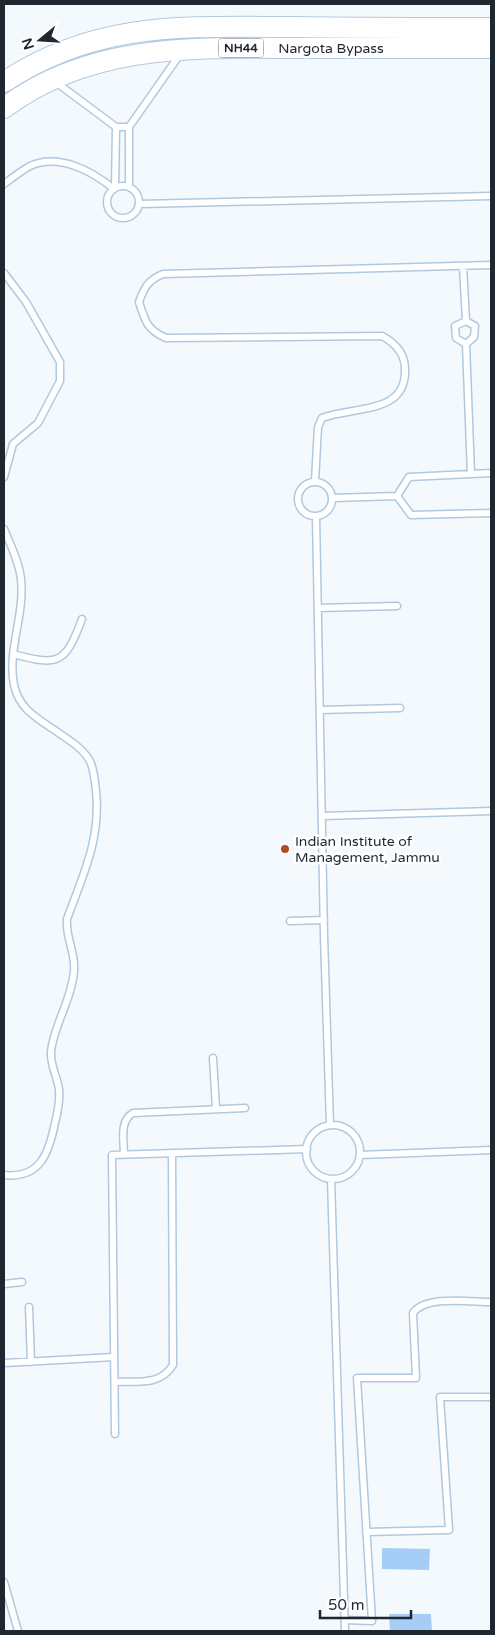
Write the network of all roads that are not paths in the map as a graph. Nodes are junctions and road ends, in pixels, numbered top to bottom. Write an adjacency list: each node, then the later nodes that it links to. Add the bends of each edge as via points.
1 (491, 28): 5 (highway, Nargota Bypass / NH44, via 245,27 138,31 86,42 59,52)
2 (491, 48): 3 (highway, Nargota Bypass / NH44)
3 (184, 49): 4 (highway, Nargota Bypass / NH44, via 116,57); 8 (lane)
4 (52, 79): 6 (highway, Nargota Bypass / NH44); 7 (lane)
5 (4, 82)
6 (4, 108)
7 (116, 127): 8 (lane); 11 (lane)
8 (129, 127): 10 (lane)
9 (4, 184): 11 (lane, via 39,163 58,162 76,166)
10 (129, 186): 11 (lane); 13 (lane, via 139,196)
11 (114, 188): 13 (lane, via 107,200 112,214 132,216)
12 (491, 196): 13 (lane)
13 (140, 204)
14 (491, 265): 15 (lane)
15 (463, 266): 17 (lane); 22 (lane, via 163,274 152,278 145,288 139,302 144,320 154,333 166,338 382,336 392,341 405,364 406,380 402,391 379,406 322,418 318,428)
16 (4, 273): 21 (lane, via 26,302 62,371 38,423 13,444)
17 (466, 321): 18 (lane, via 475,326 475,332); 18 (lane, via 455,326 456,338)
18 (466, 344): 20 (lane)
19 (491, 473): 20 (lane)
20 (471, 474): 23 (lane, via 409,477)
21 (4, 477)
22 (315, 481): 24 (lane, via 327,486); 26 (lane, via 302,487 298,500 303,512)
23 (397, 496): 24 (lane); 25 (lane, via 411,516)
24 (333, 498): 26 (lane, via 328,511)
25 (491, 513)
26 (316, 517): 29 (lane)
27 (4, 529): 31 (lane, via 22,581)
28 (397, 606): 29 (lane)
29 (318, 608): 33 (lane)
30 (82, 619): 31 (lane, via 64,655 44,662)
31 (13, 654): 47 (lane, via 14,685 23,707 81,750 90,761 95,776 98,812 94,843 67,919 75,961 71,992 51,1049 59,1095 49,1149 44,1158 26,1173)
32 (400, 708): 33 (lane)
33 (320, 710): 35 (lane)
34 (491, 811): 35 (lane)
35 (322, 816): 36 (lane)
36 (324, 920): 37 (lane); 41 (lane)
37 (290, 921)
38 (213, 1058): 40 (lane)
39 (246, 1108): 40 (lane)
40 (216, 1109): 46 (lane, via 133,1113 127,1116)
41 (330, 1125): 42 (lane, via 316,1131); 45 (lane, via 343,1127 354,1135)
42 (307, 1149): 44 (lane); 48 (lane, via 313,1169)
43 (491, 1150): 45 (lane)
44 (172, 1154): 46 (lane); 56 (lane, via 173,1365 159,1379)
45 (360, 1154): 48 (lane, via 350,1173)
46 (124, 1155): 53 (lane, via 112,1155)
47 (4, 1175)
48 (331, 1179): 61 (lane)
49 (22, 1282): 50 (lane)
50 (4, 1284)
51 (491, 1302): 59 (lane, via 423,1304 413,1313 416,1378 357,1378)
52 (29, 1307): 54 (lane)
53 (114, 1357): 54 (lane); 56 (lane)
54 (31, 1362): 55 (lane)
55 (4, 1363)
56 (115, 1382): 58 (lane)
57 (491, 1397): 59 (lane, via 440,1397 449,1530)
58 (115, 1434)
59 (366, 1532): 61 (lane, via 372,1621)
60 (4, 1582): 62 (lane)
61 (345, 1620): 63 (lane)
62 (18, 1631)
63 (345, 1631)

